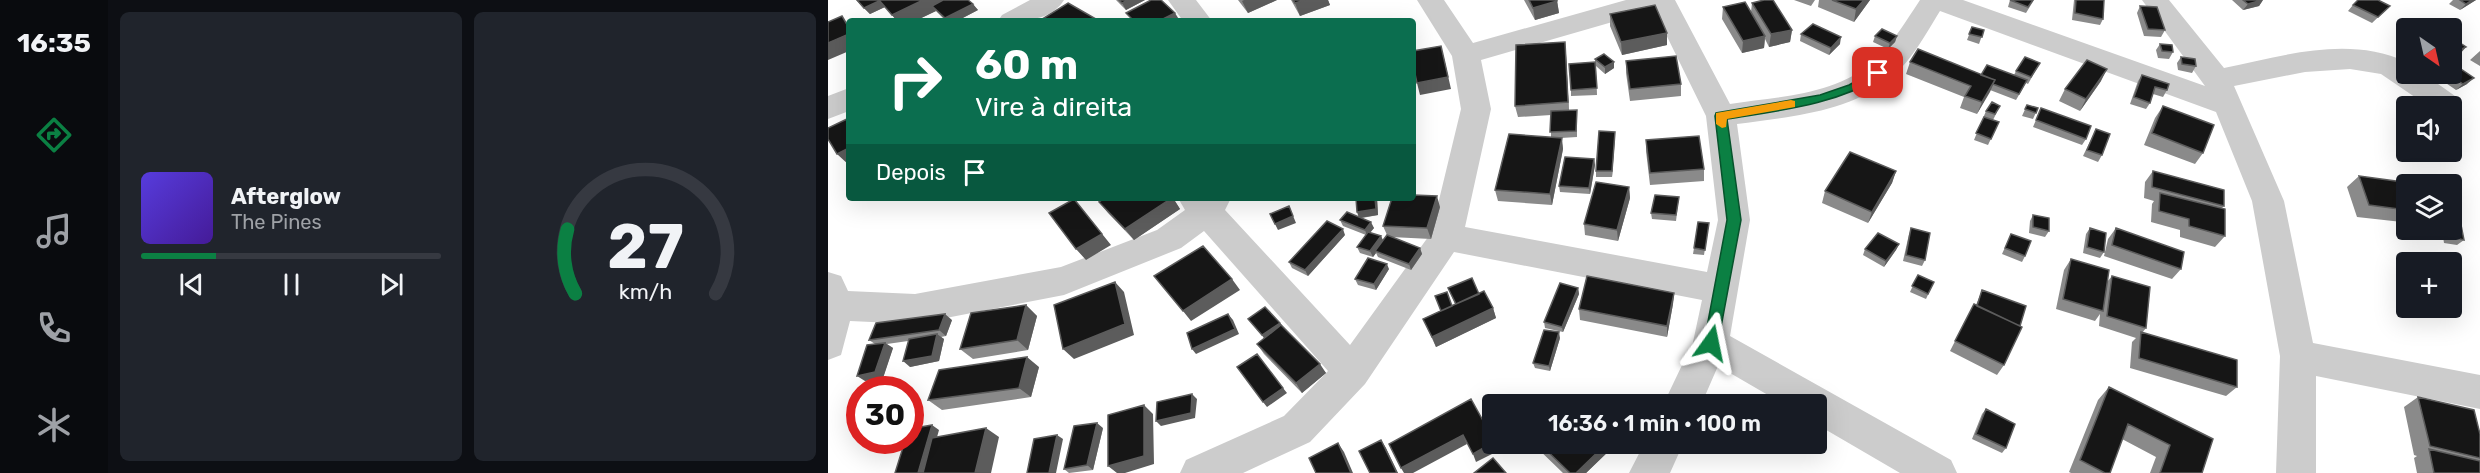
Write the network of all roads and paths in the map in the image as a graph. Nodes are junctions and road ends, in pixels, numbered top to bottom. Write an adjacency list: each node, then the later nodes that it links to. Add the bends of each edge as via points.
1 (1051, 0): 7 (street)
2 (1181, 0): 8 (street)
3 (1430, 0): 9 (street)
4 (1660, 0): 9 (street); 14 (street)
5 (2155, 0): 10 (street)
6 (1940, 1): 10 (street); 14 (street, via 1878,73 1854,88 1821,99)
7 (1018, 18)
8 (1196, 18)
9 (1466, 55): 16 (street, via 1476,109)
10 (2222, 92): 11 (street, via 2325,60 2371,60 2394,68); 21 (street, via 2268,201)
11 (2434, 96)
12 (846, 100): 13 (street)
13 (828, 108)
14 (1721, 116): 17 (street, via 1734,220)
15 (1206, 202): 18 (street, via 1169,239 1064,281 915,309); 22 (street)
16 (1446, 237): 17 (street); 22 (street)
17 (1722, 289): 19 (street)
18 (832, 295): 20 (street)
19 (1711, 343): 24 (street); 28 (street)
20 (828, 344)
21 (2298, 356): 23 (street); 29 (street)
22 (1352, 372): 26 (street, via 1297,429)
23 (2480, 392)
24 (1687, 394)
25 (1659, 454): 27 (street)
26 (1200, 473)
27 (1649, 473)
28 (1937, 473)
29 (2296, 473)

